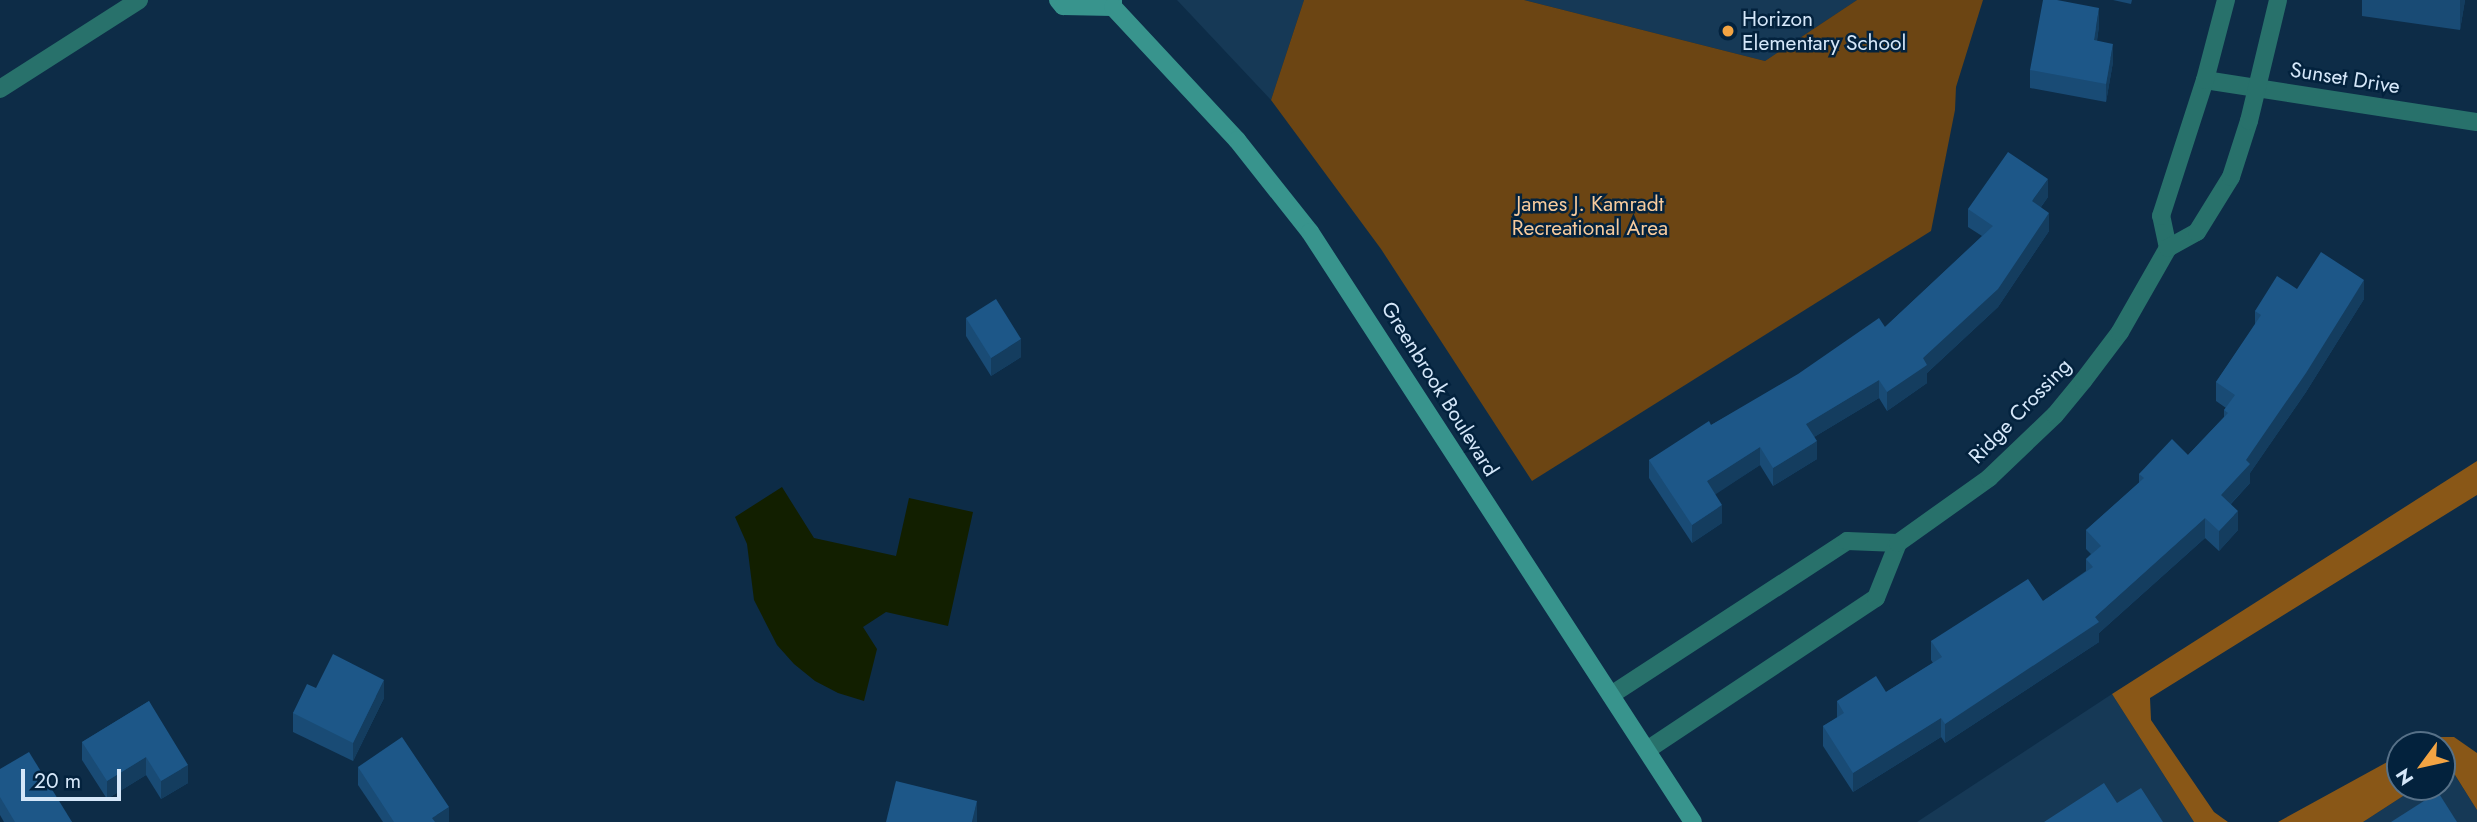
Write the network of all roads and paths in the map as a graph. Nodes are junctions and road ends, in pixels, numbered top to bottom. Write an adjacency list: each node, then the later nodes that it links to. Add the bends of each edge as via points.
1 (139, 0): 8 (street)
2 (1058, 0): 5 (main road, Greenbrook Boulevard, via 1063,6)
3 (2226, 0): 6 (street)
4 (2278, 0): 7 (street, Ridge Crossing)
5 (1113, 3): 12 (main road, Greenbrook Boulevard, via 1237,140 1310,232)
6 (2205, 80): 7 (street, Sunset Drive); 10 (street, via 2161,216)
7 (2257, 88): 9 (street, Sunset Drive); 10 (street, Ridge Crossing, via 2231,177 2197,232)
8 (0, 89)
9 (2477, 122)
10 (2168, 248): 11 (street, Ridge Crossing, via 2120,332 2054,415 1989,478)
11 (1898, 542): 12 (street, via 1847,541); 13 (street, via 1876,598)
12 (1611, 695): 13 (main road, Greenbrook Boulevard)
13 (1647, 750): 14 (main road, Greenbrook Boulevard)
14 (1693, 822)

